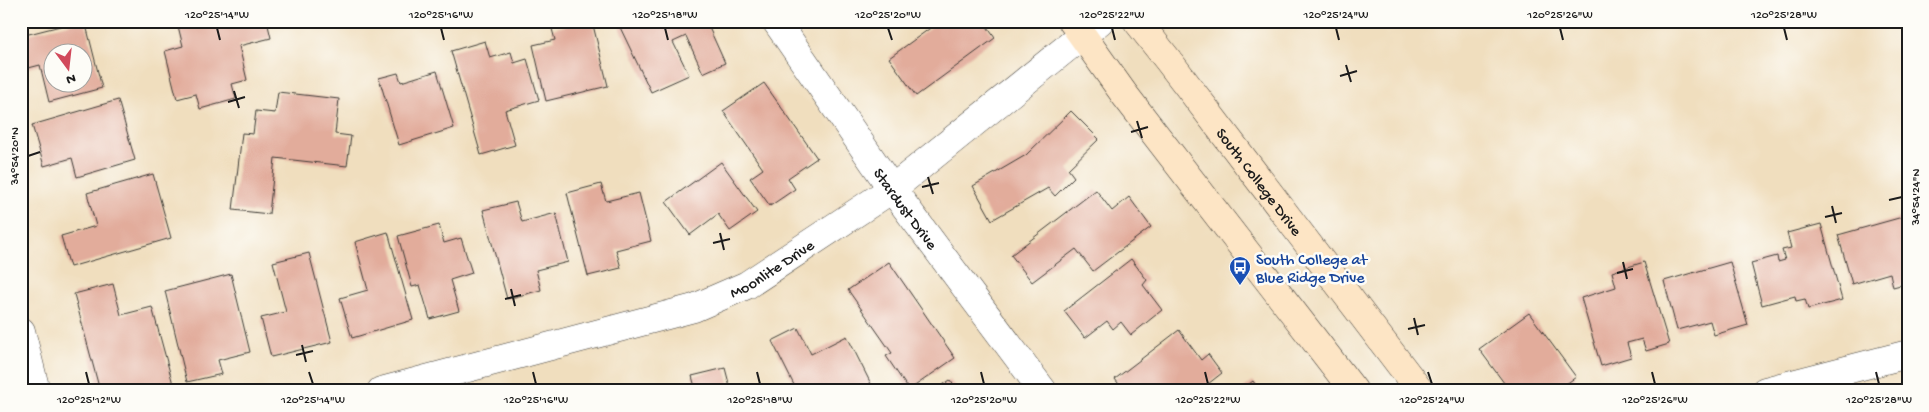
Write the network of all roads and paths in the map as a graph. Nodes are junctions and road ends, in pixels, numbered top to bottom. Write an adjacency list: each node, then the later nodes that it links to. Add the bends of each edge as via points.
1 (776, 21): 4 (street, Stardust Drive)
2 (1137, 21): 11 (street, South College Drive)
3 (1085, 26): 4 (street, Moonlite Drive); 10 (street, via 1130,102)
4 (892, 189): 8 (street, Moonlite Drive, via 747,285 694,308); 9 (street, Stardust Drive)
5 (21, 331): 7 (street)
6 (1908, 354): 12 (street)
7 (36, 391)
8 (381, 391)
9 (1043, 391)
10 (1354, 391)
11 (1420, 391)
12 (1765, 391)

